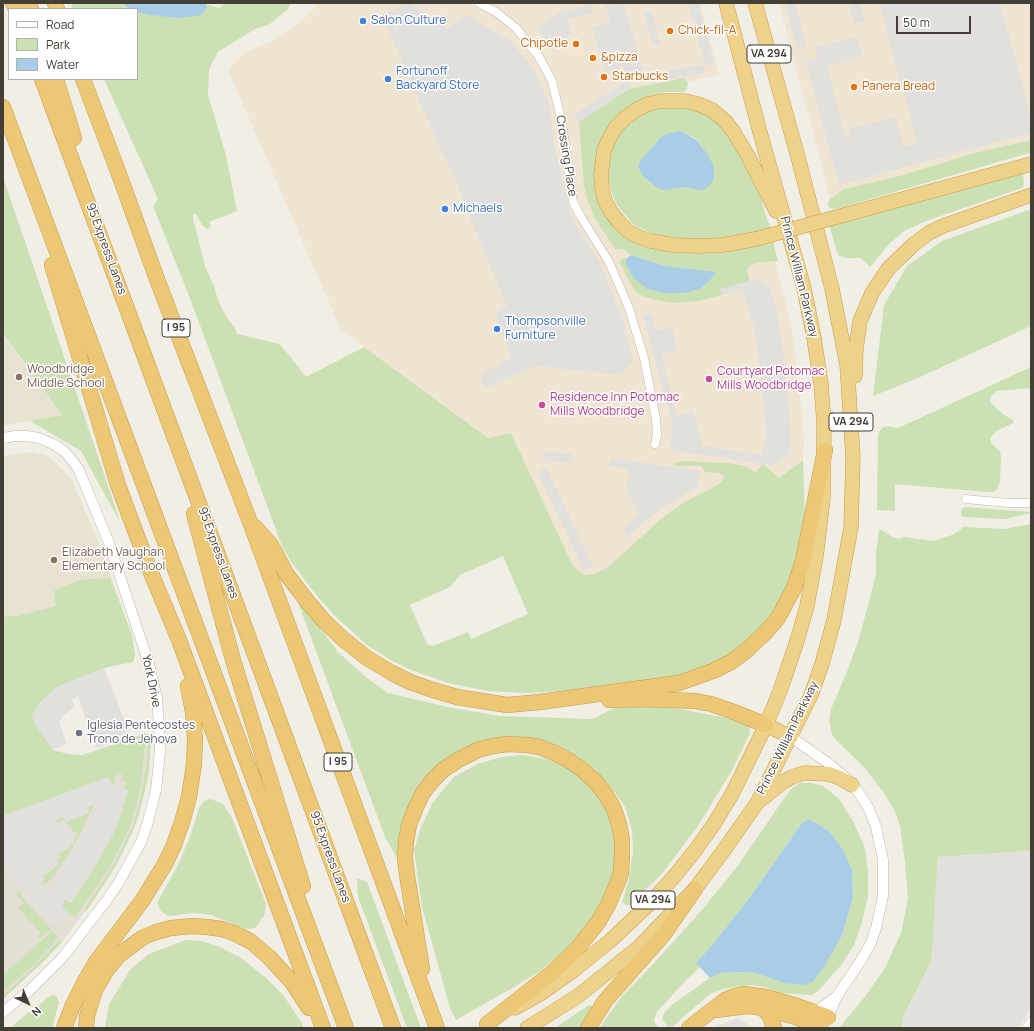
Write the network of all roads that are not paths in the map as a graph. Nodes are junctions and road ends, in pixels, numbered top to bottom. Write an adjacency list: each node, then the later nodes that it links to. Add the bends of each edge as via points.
1 (479, 3): 15 (street, Crossing Place, via 507,20 522,33 552,81 562,123 573,202 609,262 629,308 644,358 656,419)
2 (726, 3): 11 (highway, Prince William Parkway / VA 294)
3 (755, 3): 17 (highway, Prince William Parkway / VA 294, via 798,157 841,331 847,365)
4 (42, 80): 12 (highway, 95 Express Lanes)
5 (56, 80): 12 (highway)
6 (83, 80): 20 (highway, I 95)
7 (3, 107): 40 (highway)
8 (3, 112): 21 (highway, via 18,169 49,256 118,485 148,568)
9 (1031, 164): 11 (highway, bridge, via 844,215 756,239 723,245 673,245 639,237 628,231 611,212 605,200 601,175 608,141 625,118 648,104 685,101 712,110 729,126 748,156)
10 (1031, 195): 17 (highway, via 929,233 900,256 879,280 860,321)
11 (790, 240): 16 (highway, Prince William Parkway / VA 294, via 804,288 814,338 821,384)
12 (108, 256): 13 (highway, 95 Express Lanes)
13 (169, 422): 40 (highway, via 233,660); 41 (highway, 95 Express Lanes)
14 (3, 438): 32 (street, York Drive, via 39,438 64,451 79,470 109,543 150,669 157,699 160,751 156,790 147,824 141,842 119,882 62,957 29,991)
15 (655, 444)
16 (824, 450): 22 (highway, via 803,561 794,588 778,618 747,650 713,671 678,683); 23 (highway, Prince William Parkway / VA 294, via 820,535 807,606 797,642)
17 (853, 457): 24 (highway, Prince William Parkway / VA 294, via 851,527 834,620 811,695)
18 (966, 499): 19 (street)
19 (1031, 503)
20 (250, 522): 22 (highway, via 271,545 288,575 311,606 343,639 367,658 410,682 457,697 507,705); 29 (highway, I 95)
21 (168, 614): 36 (highway, via 189,688 193,712 194,764 187,803 165,864 142,901 96,962); 39 (highway)
22 (540, 702): 23 (highway, via 647,699 695,701 734,712)
23 (766, 726): 24 (highway); 35 (highway, Prince William Parkway / VA 294, via 714,824 694,852 648,905 574,970 540,994)
24 (791, 738): 25 (street, via 828,763); 26 (highway, Prince William Parkway / VA 294)
25 (852, 785): 26 (highway, via 829,774 804,773 783,782); 28 (street, via 869,809 876,826 883,860 883,896 871,943)
26 (757, 803): 27 (highway, Prince William Parkway / VA 294)
27 (694, 889): 43 (highway, Prince William Parkway / VA 294, via 639,947 578,996); 44 (highway, via 664,934 606,1001)
28 (837, 996): 33 (street); 33 (street)
29 (427, 1002): 35 (highway, via 405,858 407,836 416,807 432,781 443,770 478,750 521,744 555,753 570,761 596,782 614,809 620,829 621,873 599,921 578,949 553,972); 42 (highway, I 95)
30 (762, 1008): 31 (highway, via 747,1006); 33 (highway); 46 (highway, via 768,1013)
31 (713, 1010): 33 (highway, via 725,1000 744,994 766,997); 45 (highway)
32 (3, 1012)
33 (817, 1019)
34 (1031, 1021): 47 (street)
35 (483, 1026)
36 (64, 1028)
37 (86, 1028): 38 (highway, via 95,990 106,971 120,955 142,938 156,932 192,926 207,926 234,933 270,956 292,982)
38 (318, 1028)
39 (323, 1028)
40 (346, 1028)
41 (393, 1028)
42 (437, 1028)
43 (527, 1028)
44 (588, 1028)
45 (689, 1028)
46 (774, 1028)
47 (1026, 1028)

